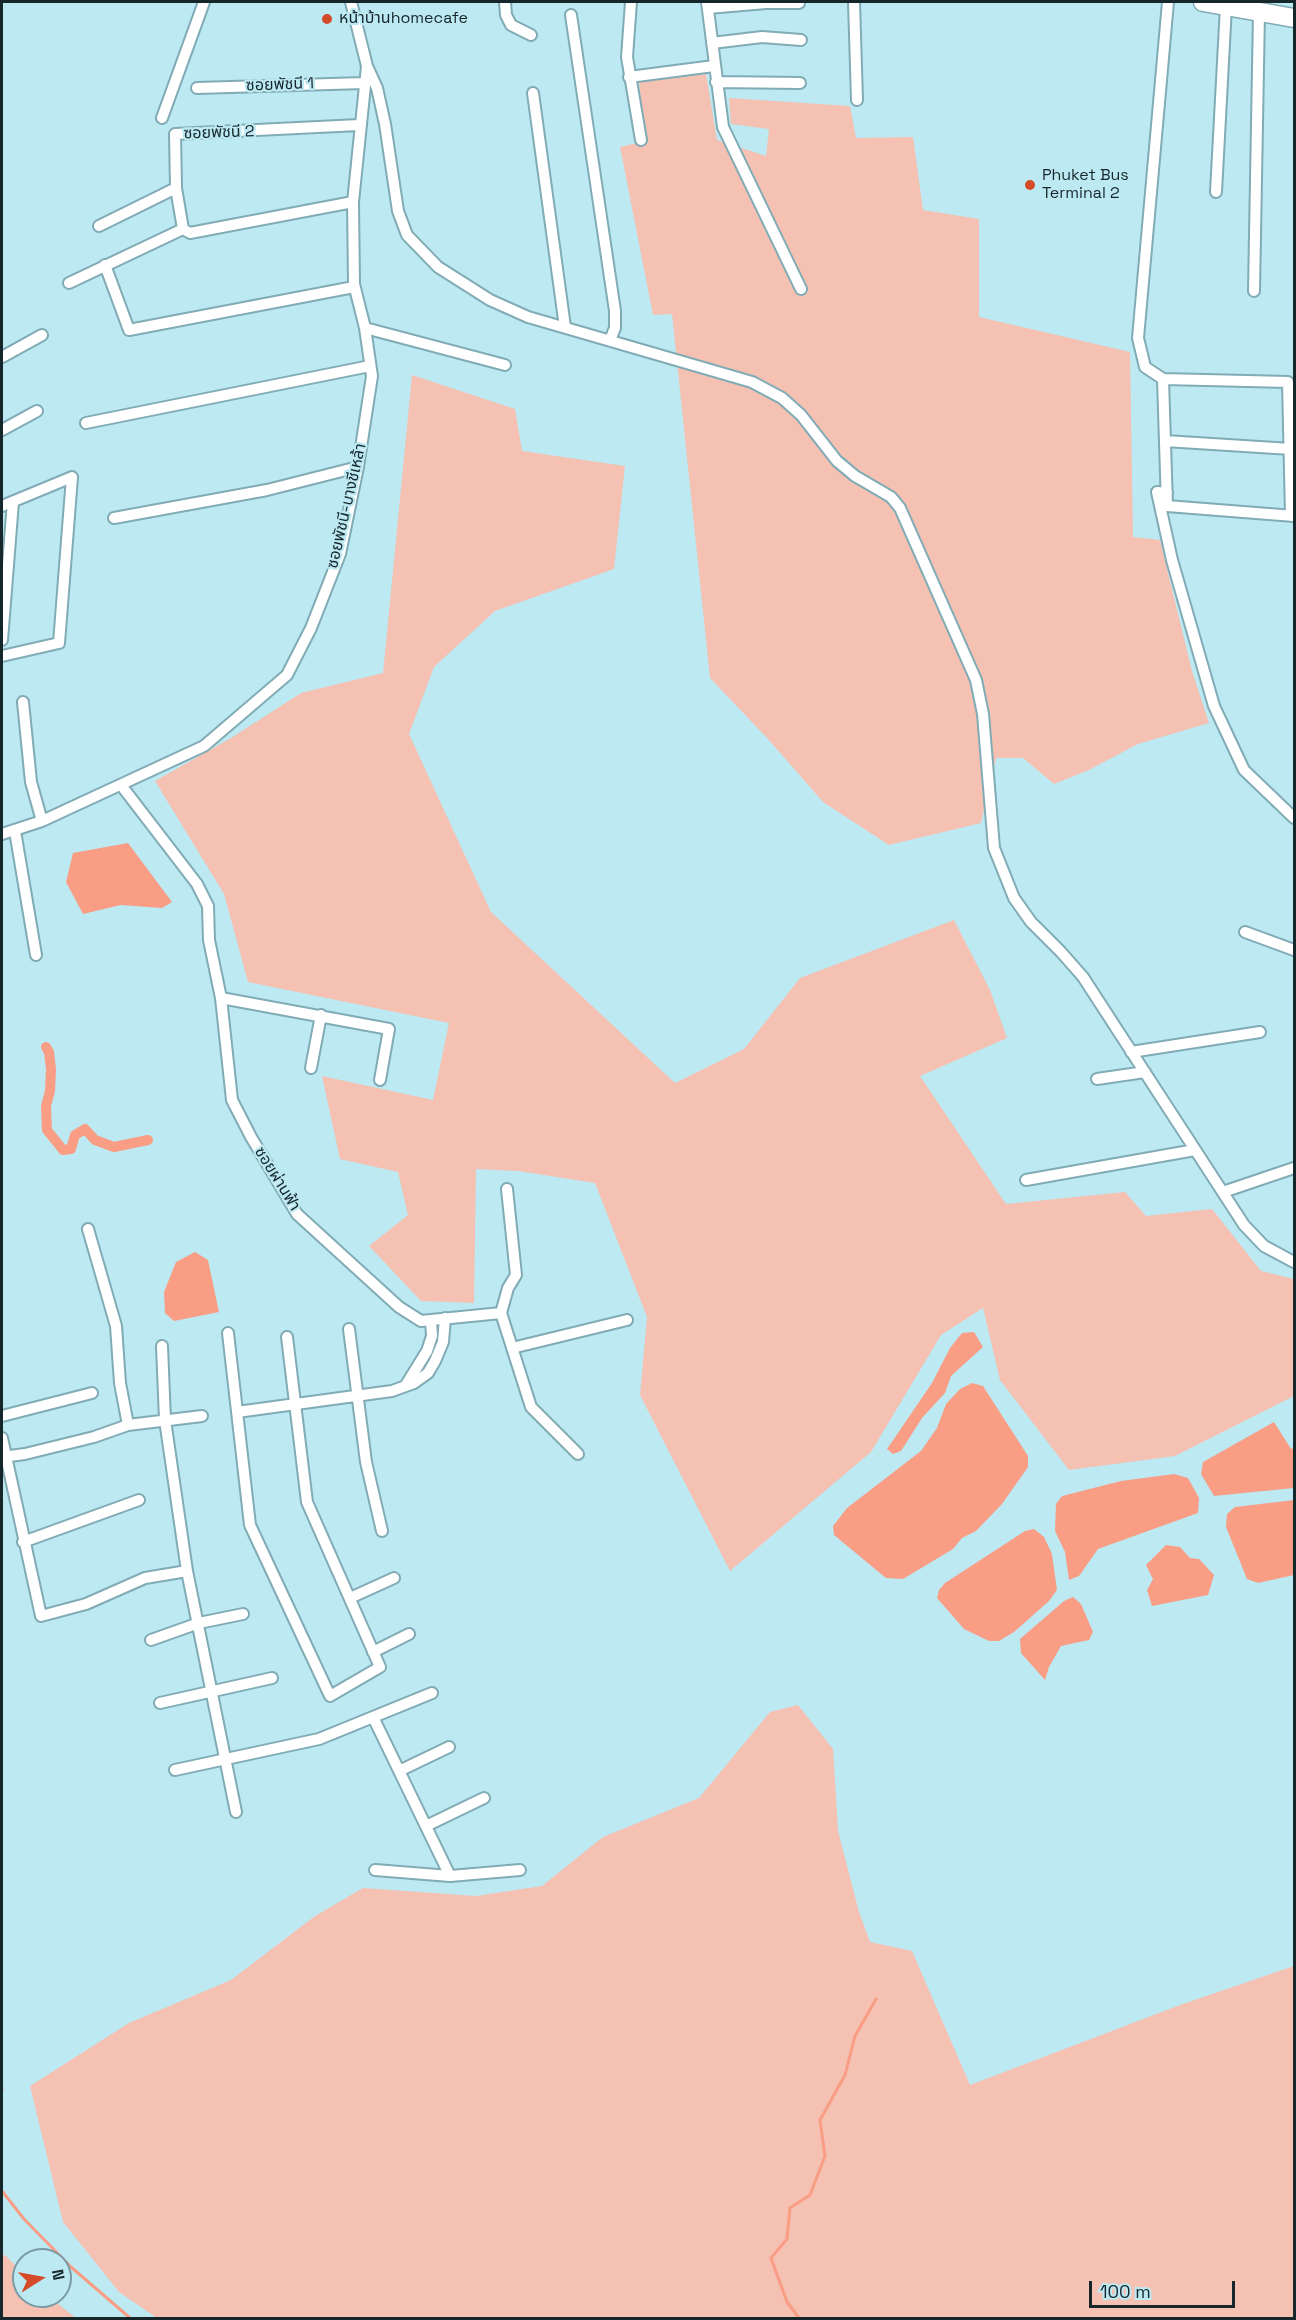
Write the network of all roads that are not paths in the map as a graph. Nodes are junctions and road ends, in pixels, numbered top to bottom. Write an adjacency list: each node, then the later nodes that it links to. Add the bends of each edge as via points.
1 (204, 2): 26 (street)
2 (351, 2): 17 (street, ซอยพัชนี-บางชีเหล้า)
3 (506, 2): 14 (street, via 511,25)
4 (631, 2): 19 (street)
5 (854, 2): 25 (street)
6 (1168, 2): 46 (street, via 1138,338 1145,367)
7 (1203, 2): 10 (main road)
8 (799, 3): 9 (street)
9 (708, 4): 16 (street)
10 (1226, 6): 11 (main road); 30 (street)
11 (1259, 12): 13 (main road); 38 (street)
12 (571, 15): 42 (street, via 615,311)
13 (1294, 18)
14 (531, 35)
15 (801, 40): 16 (street, via 762,37)
16 (712, 43): 18 (street)
17 (367, 66): 20 (street, ซอยพัชนี-บางชีเหล้า); 39 (street, via 377,88 398,211 407,235 438,267 490,300 528,317)
18 (714, 66): 19 (street); 21 (street)
19 (629, 77): 28 (street)
20 (364, 82): 23 (street, ซอยพัชนี 1); 27 (street, ซอยพัชนี-บางชีเหล้า)
21 (716, 82): 22 (street); 37 (street, via 723,128)
22 (800, 83)
23 (197, 88)
24 (532, 93): 39 (street)
25 (857, 100)
26 (162, 118)
27 (359, 125): 29 (street, ซอยพัชนี 2, via 175,134); 31 (street, ซอยพัชนี-บางชีเหล้า)
28 (641, 140)
29 (176, 188): 32 (street); 33 (street, ซอยพัชนี 2)
30 (1216, 192)
31 (353, 202): 33 (street, via 190,233); 36 (street, ซอยพัชนี-บางชีเหล้า)
32 (99, 226)
33 (183, 229): 34 (street)
34 (105, 265): 35 (street); 36 (street, via 129,330)
35 (69, 283)
36 (354, 287): 40 (street, ซอยพัชนี-บางชีเหล้า)
37 (801, 289)
38 (1254, 291)
39 (565, 327): 42 (street)
40 (364, 328): 44 (street); 45 (street, ซอยพัชนี-บางชีเหล้า)
41 (42, 335): 43 (street)
42 (610, 340): 72 (street, via 752,382 782,398 801,415 837,461 891,497 900,508 976,680 983,714 994,849 1014,898 1030,922 1083,977)
43 (2, 357)
44 (505, 365)
45 (370, 366): 48 (street); 52 (street, ซอยพัชนี-บางชีเหล้า, via 372,376)
46 (1163, 379): 50 (street); 51 (street, via 1288,382)
47 (37, 411): 49 (street)
48 (86, 423)
49 (2, 430)
50 (1165, 441): 51 (street); 53 (street)
51 (1291, 449): 56 (street)
52 (358, 467): 57 (street, via 267,490); 61 (street, ซอยพัชนี-บางชีเหล้า, via 340,554 311,628 287,675 204,746)
53 (1167, 493): 56 (street, via 1167,506); 62 (street, via 1156,492 1214,706 1244,770)
54 (13, 502): 55 (street); 58 (street); 59 (street, via 72,477 59,643)
55 (2, 506)
56 (1293, 516)
57 (114, 518)
58 (2, 640)
59 (2, 656)
60 (23, 702): 63 (street, via 31,782)
61 (121, 785): 63 (street, ซอยพัชนี-บางชีเหล้า); 69 (street, ซอยผ่านฟ้า, via 197,884 208,906 209,940)
62 (1294, 818)
63 (42, 821): 64 (street, ซอยพัชนี-บางชีเหล้า)
64 (15, 831): 65 (street, ซอยพัชนี-บางชีเหล้า); 68 (street)
65 (2, 834)
66 (1245, 932): 67 (street)
67 (1294, 950)
68 (36, 955)
69 (221, 998): 70 (street); 86 (street, ซอยผ่านฟ้า, via 232,1100 297,1214 399,1307 421,1321)
70 (321, 1016): 73 (street); 76 (street, via 389,1029)
71 (1260, 1032): 72 (street)
72 (1131, 1052): 74 (street)
73 (311, 1068)
74 (1144, 1072): 75 (street); 77 (street)
75 (1097, 1079)
76 (380, 1080)
77 (1195, 1150): 79 (street); 81 (street)
78 (1294, 1168): 81 (street)
79 (1026, 1180)
80 (507, 1189): 84 (street, via 516,1275)
81 (1223, 1192): 83 (street, via 1244,1225 1264,1245)
82 (88, 1229): 101 (street, via 116,1326)
83 (1294, 1262)
84 (501, 1313): 85 (street, ซอยผ่านฟ้า); 92 (street)
85 (445, 1318): 86 (street, ซอยผ่านฟ้า); 93 (street, via 435,1361 422,1379)
86 (431, 1320): 93 (street, via 432,1336 427,1351)
87 (627, 1320): 92 (street)
88 (349, 1329): 95 (street)
89 (228, 1333): 97 (street)
90 (286, 1337): 96 (street)
91 (162, 1346): 100 (street)
92 (512, 1348): 103 (street, via 531,1407)
93 (406, 1385): 95 (street)
94 (92, 1393): 98 (street)
95 (357, 1395): 96 (street); 106 (street, via 366,1462)
96 (295, 1404): 97 (street); 110 (street, via 307,1502)
97 (237, 1412): 115 (street, via 250,1525 330,1696 380,1667)
98 (2, 1416)
99 (202, 1416): 100 (street)
100 (165, 1420): 101 (street); 108 (street)
101 (128, 1425): 104 (street, via 94,1437)
102 (2, 1438): 104 (street)
103 (578, 1454)
104 (4, 1456): 107 (street)
105 (139, 1500): 107 (street)
106 (382, 1532)
107 (23, 1542): 108 (street, via 41,1616 86,1604 146,1578)
108 (187, 1571): 112 (street)
109 (394, 1578): 110 (street)
110 (350, 1598): 115 (street)
111 (243, 1614): 112 (street)
112 (199, 1623): 114 (street); 117 (street)
113 (409, 1634): 115 (street)
114 (151, 1640)
115 (373, 1652)
116 (272, 1678): 117 (street)
117 (212, 1691): 119 (street); 122 (street)
118 (432, 1693): 120 (street)
119 (159, 1703)
120 (373, 1717): 122 (street, via 319,1740); 124 (street)
121 (449, 1748): 124 (street)
122 (226, 1758): 123 (street); 126 (street)
123 (175, 1770)
124 (399, 1771): 127 (street)
125 (484, 1798): 127 (street)
126 (236, 1812)
127 (426, 1826): 130 (street)
128 (375, 1870): 130 (street)
129 (520, 1870): 130 (street)
130 (450, 1876)

